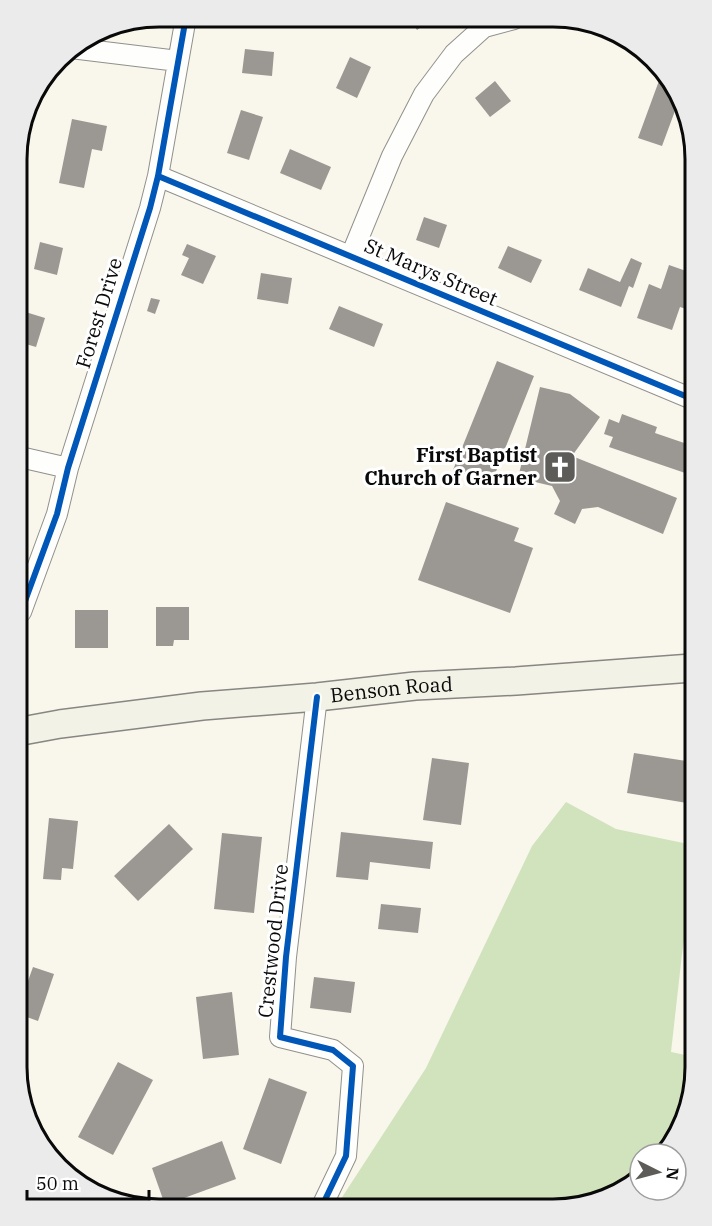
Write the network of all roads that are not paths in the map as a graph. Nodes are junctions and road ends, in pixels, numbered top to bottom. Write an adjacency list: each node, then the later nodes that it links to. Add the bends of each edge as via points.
1 (184, 27): 4 (street, Forest Drive)
2 (484, 27): 6 (street, via 454,54 424,94 392,156)
3 (84, 50): 4 (street)
4 (178, 61): 5 (street, Forest Drive)
5 (158, 176): 6 (street, St Marys Street); 9 (street, Forest Drive)
6 (351, 256): 7 (street, St Marys Street)
7 (685, 396)
8 (27, 458): 9 (street)
9 (68, 468): 10 (street, Forest Drive, via 57,514)
10 (27, 596)
11 (685, 669): 12 (main road, Benson Road, via 415,686)
12 (317, 697): 13 (main road, Benson Road, via 202,706); 14 (street, Crestwood Drive, via 280,1036 333,1050 353,1066 346,1156)
13 (27, 730)
14 (325, 1199)

